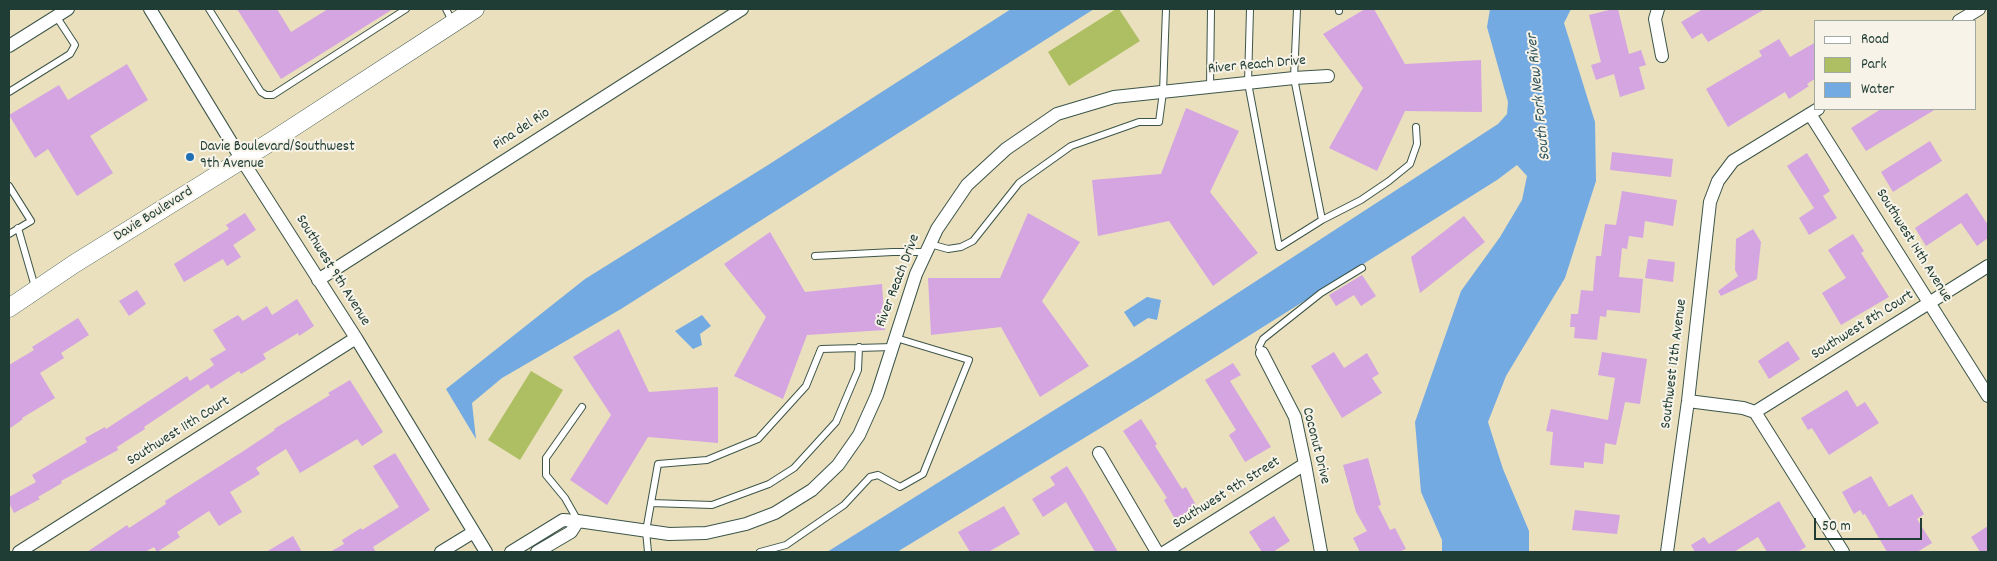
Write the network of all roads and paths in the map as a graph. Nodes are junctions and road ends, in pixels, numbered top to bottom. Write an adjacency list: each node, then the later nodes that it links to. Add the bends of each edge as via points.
1 (68, 9): 13 (street)
2 (150, 9): 26 (street, Southwest 9th Avenue)
3 (209, 9): 4 (lane, via 261,92 266,95 273,94)
4 (406, 9)
5 (476, 9): 14 (main road, Davie Boulevard)
6 (742, 9): 35 (street, Pina del Rio)
7 (1166, 9): 23 (lane)
8 (1211, 9): 21 (lane)
9 (1250, 9): 20 (lane)
10 (1297, 9): 19 (lane)
11 (1658, 9): 17 (street, via 1655,19)
12 (1979, 9): 15 (street)
13 (56, 16): 16 (street); 22 (lane, via 75,46 70,54)
14 (449, 16): 26 (main road, Davie Boulevard)
15 (1961, 20)
16 (9, 46)
17 (1662, 56)
18 (1328, 76): 19 (street, River Reach Drive)
19 (1294, 78): 20 (street, River Reach Drive); 28 (lane)
20 (1248, 83): 21 (street, River Reach Drive); 28 (lane, via 1280,247)
21 (1210, 87): 23 (street, River Reach Drive)
22 (9, 92)
23 (1163, 92): 31 (street, River Reach Drive, via 1114,97 1057,114 1006,149 967,184); 31 (lane, via 1159,122 1139,122 1071,146 1019,183 973,241 961,247)
24 (1814, 111): 37 (street, Southwest 14th Avenue); 44 (street, Southwest 12th Avenue, via 1734,160 1718,181 1710,202)
25 (1416, 127): 28 (lane, via 1417,144 1410,164 1361,200)
26 (242, 160): 35 (street, Southwest 9th Avenue); 36 (main road, Davie Boulevard)
27 (9, 186): 29 (lane, via 31,221)
28 (1322, 220)
29 (18, 228): 30 (lane); 36 (lane)
30 (9, 234)
31 (928, 248): 32 (lane); 40 (street, River Reach Drive)
32 (815, 256)
33 (1988, 266): 37 (street, Southwest 8th Court)
34 (1362, 268): 42 (lane, via 1321,293 1263,339 1259,347)
35 (318, 280): 39 (street, Southwest 9th Avenue)
36 (36, 290): 38 (main road, Davie Boulevard)
37 (1930, 303): 43 (street, Southwest 14th Avenue); 46 (street, Southwest 8th Court)
38 (9, 308)
39 (356, 338): 52 (street, Southwest 9th Avenue); 53 (street, Southwest 11th Court)
40 (894, 342): 41 (lane); 51 (street, River Reach Drive, via 877,395 859,435 838,465 812,490 775,512 746,524 706,533); 59 (lane, via 969,360 922,474 900,487 878,475 870,476 844,505 786,544)
41 (860, 347): 49 (lane, via 858,370 836,422 794,468 769,484 712,504); 49 (lane, via 821,349 806,386 758,439 707,460 658,464)
42 (1262, 353): 48 (street, Coconut Drive, via 1295,417)
43 (1988, 396)
44 (1688, 401): 46 (street); 63 (street, Southwest 12th Avenue)
45 (582, 407): 50 (lane, via 546,458 546,475)
46 (1755, 412): 64 (street)
47 (1099, 453): 60 (street)
48 (1305, 464): 61 (street, Southwest 9th Street); 62 (street, Coconut Drive)
49 (651, 503): 51 (lane)
50 (578, 521): 51 (street, River Reach Drive); 56 (street, River Reach Drive, via 563,520); 57 (street, via 571,532)
51 (646, 531): 58 (lane)
52 (472, 533): 54 (street); 55 (street, Southwest 9th Avenue)
53 (19, 552)
54 (441, 552)
55 (486, 552)
56 (511, 552)
57 (537, 552)
58 (648, 552)
59 (760, 552)
60 (1157, 552)
61 (1165, 552)
62 (1320, 552)
63 (1667, 552)
64 (1843, 552)

